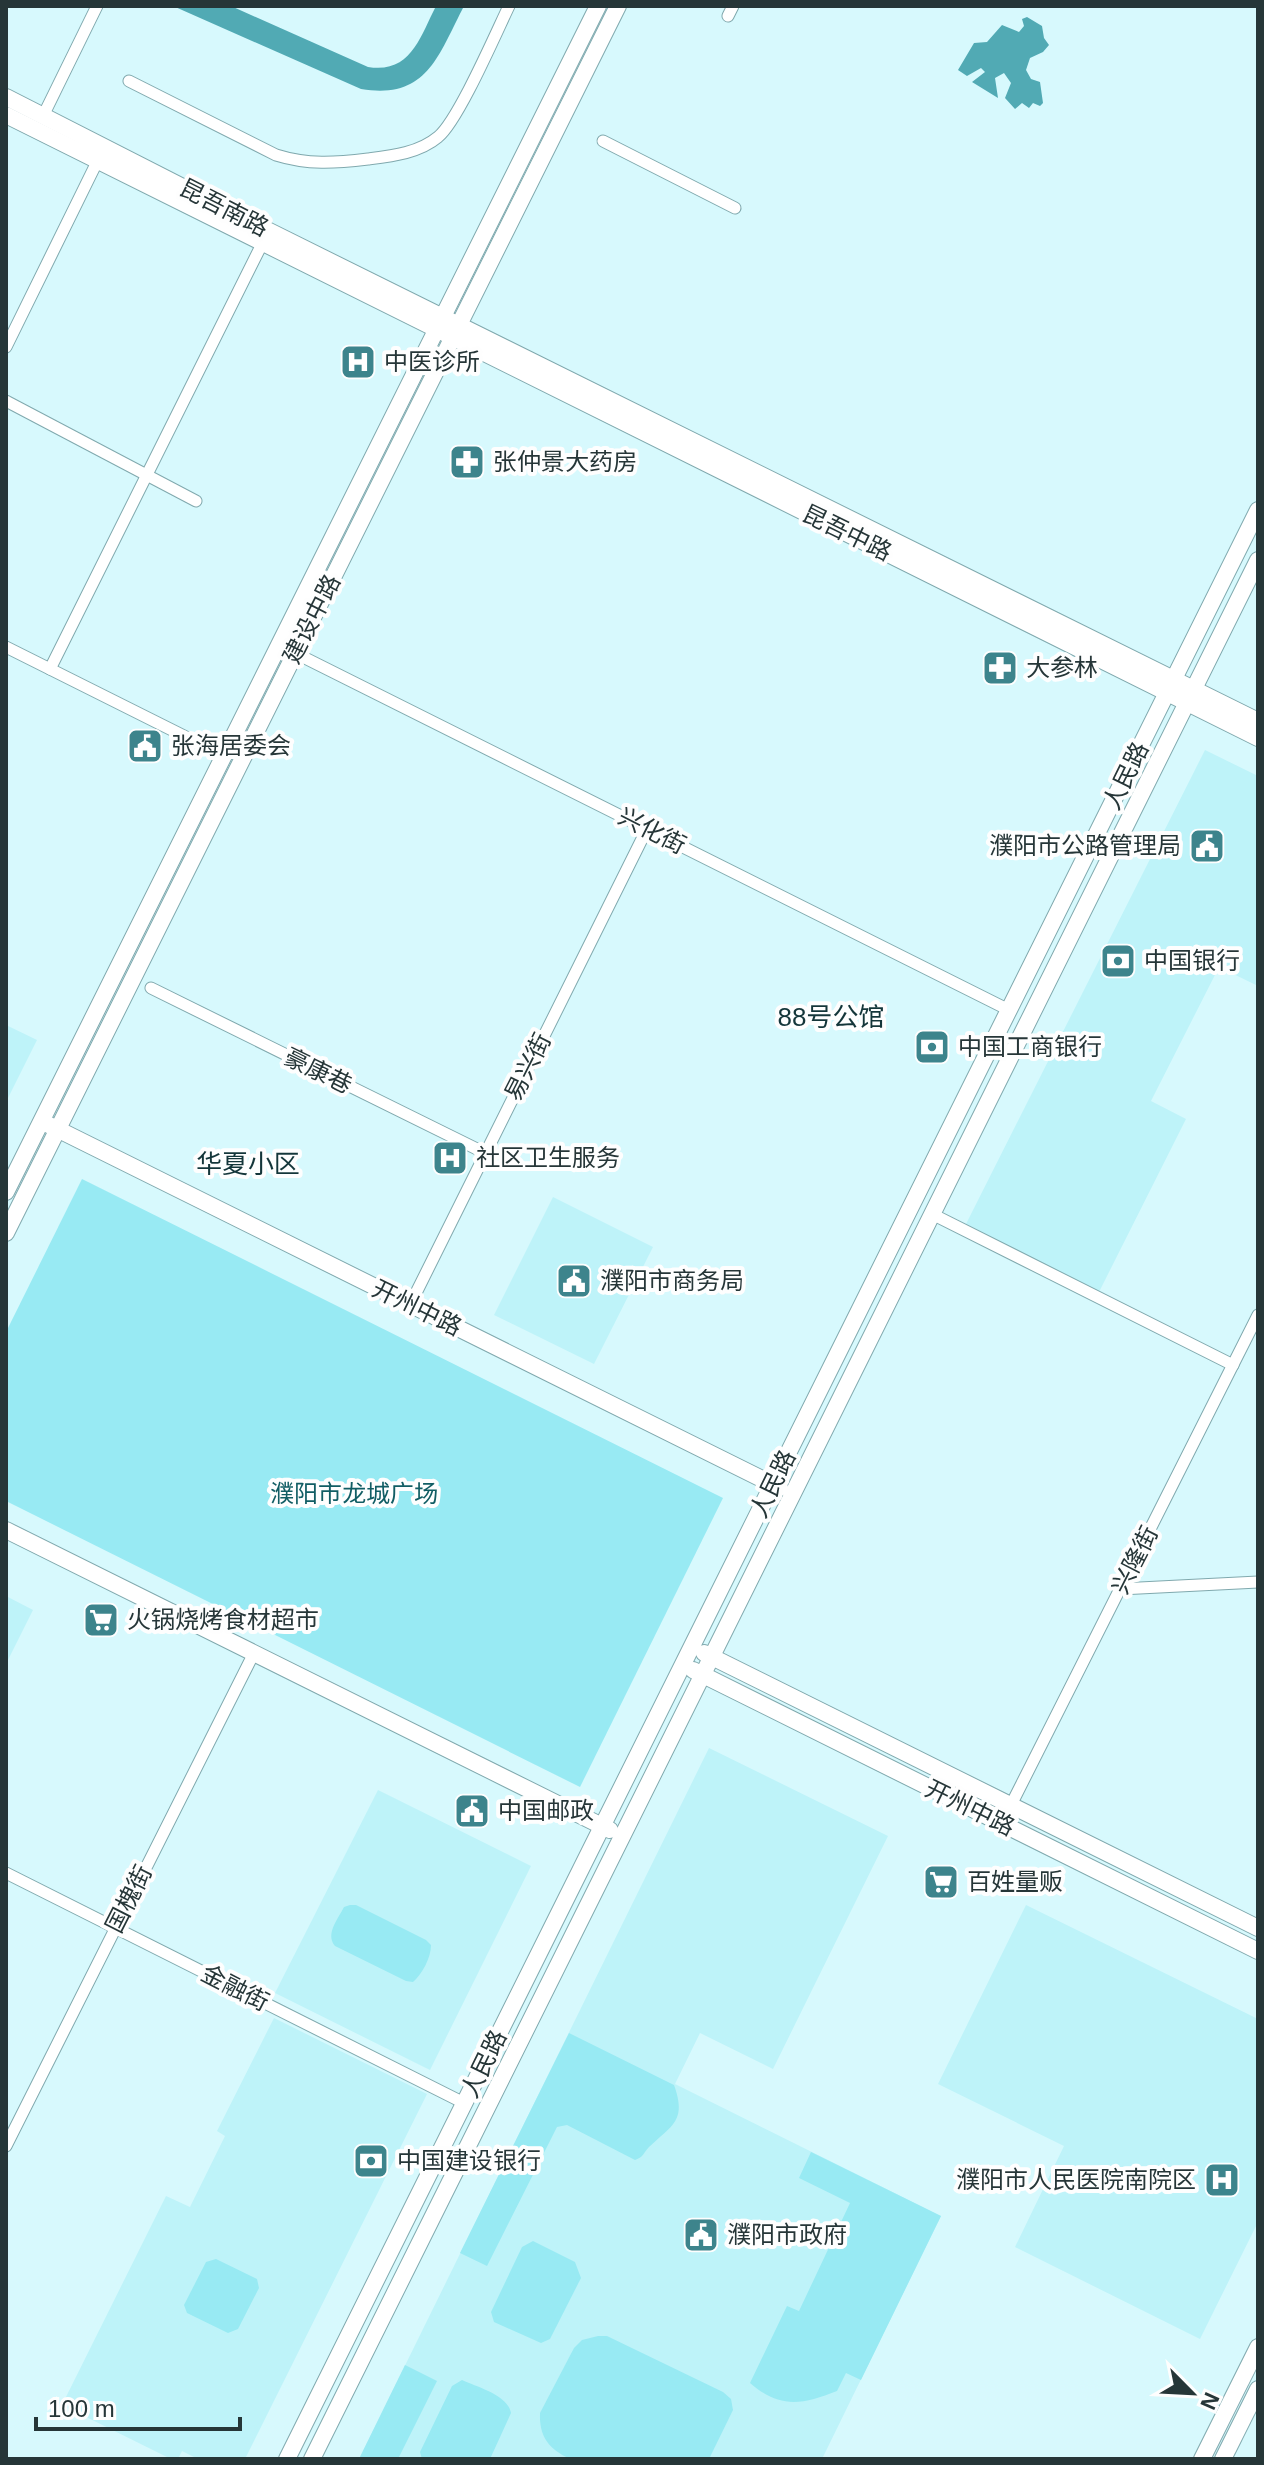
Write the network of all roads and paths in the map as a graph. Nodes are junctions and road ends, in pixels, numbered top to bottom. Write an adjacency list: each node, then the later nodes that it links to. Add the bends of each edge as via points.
1 (97, 6): 8 (street)
2 (509, 6): 5 (street, via 458,109 440,136 414,151 302,163)
3 (598, 6): 13 (street, 建设中路)
4 (618, 6): 14 (street, 建设中路)
5 (129, 81)
6 (6, 97): 8 (street, 昆吾南路)
7 (6, 115): 10 (street, 昆吾南路)
8 (43, 116): 13 (street, 昆吾南路)
9 (603, 141): 11 (street)
10 (98, 160): 12 (street, 昆吾南路); 15 (street)
11 (735, 208)
12 (263, 242): 13 (street, 昆吾南路); 17 (street)
13 (440, 322): 14 (street, 昆吾中路); 28 (street, 建设中路)
14 (456, 330): 22 (street, 建设中路); 24 (street, 昆吾中路)
15 (6, 347)
16 (6, 401): 17 (street)
17 (146, 475): 18 (street); 23 (street)
18 (196, 501)
19 (1258, 510): 24 (street, 人民路)
20 (1258, 560): 25 (street, 人民路)
21 (7, 651): 23 (street)
22 (295, 653): 29 (street, 兴化街); 33 (street, 建设中路)
23 (50, 669): 28 (street)
24 (1171, 686): 25 (street, 昆吾中路); 31 (street, 人民路)
25 (1190, 696): 26 (street, 昆吾中路); 27 (street, 昆吾中路); 36 (street, 人民路)
26 (1258, 721)
27 (1258, 738)
28 (224, 756): 32 (street, 建设中路)
29 (647, 829): 31 (street, 兴化街); 34 (street, 易兴街)
30 (151, 988): 34 (street, 豪康巷)
31 (1009, 1010): 41 (street, 人民路)
32 (41, 1121): 33 (street, 开州中路); 35 (street, 建设中路)
33 (58, 1129): 37 (street, 建设中路); 38 (street, 开州中路)
34 (485, 1153): 38 (street, 易兴街)
35 (6, 1192)
36 (932, 1214): 40 (street); 42 (street, 人民路)
37 (6, 1233)
38 (410, 1305): 41 (street, 开州中路)
39 (1258, 1315): 40 (street, 兴隆街)
40 (1233, 1365): 45 (street, 兴隆街)
41 (772, 1485): 42 (street, 开州中路); 46 (street, 人民路)
42 (792, 1495): 48 (street, 人民路)
43 (6, 1530): 47 (street)
44 (1258, 1582): 45 (street)
45 (1120, 1589): 51 (street, 兴隆街)
46 (692, 1647): 48 (street, 开州中路); 49 (street, 人民路)
47 (254, 1653): 52 (street); 55 (street, 国槐街)
48 (712, 1657): 50 (street, 人民路); 51 (street, 开州中路)
49 (683, 1665): 50 (street, 开州中路); 52 (street, 人民路)
50 (703, 1675): 53 (street, 人民路); 57 (street, 开州中路)
51 (1011, 1805): 56 (street, 开州中路)
52 (602, 1826): 53 (street); 58 (street, 人民路)
53 (622, 1836): 63 (street, 人民路)
54 (6, 1873): 55 (street, 金融街)
55 (115, 1927): 58 (street, 金融街); 59 (street, 国槐街)
56 (1258, 1928)
57 (1258, 1951)
58 (464, 2103): 62 (street, 人民路)
59 (6, 2146)
60 (1258, 2347): 64 (street)
61 (1258, 2389): 65 (street)
62 (287, 2459)
63 (312, 2459)
64 (1202, 2459)
65 (1223, 2459)

